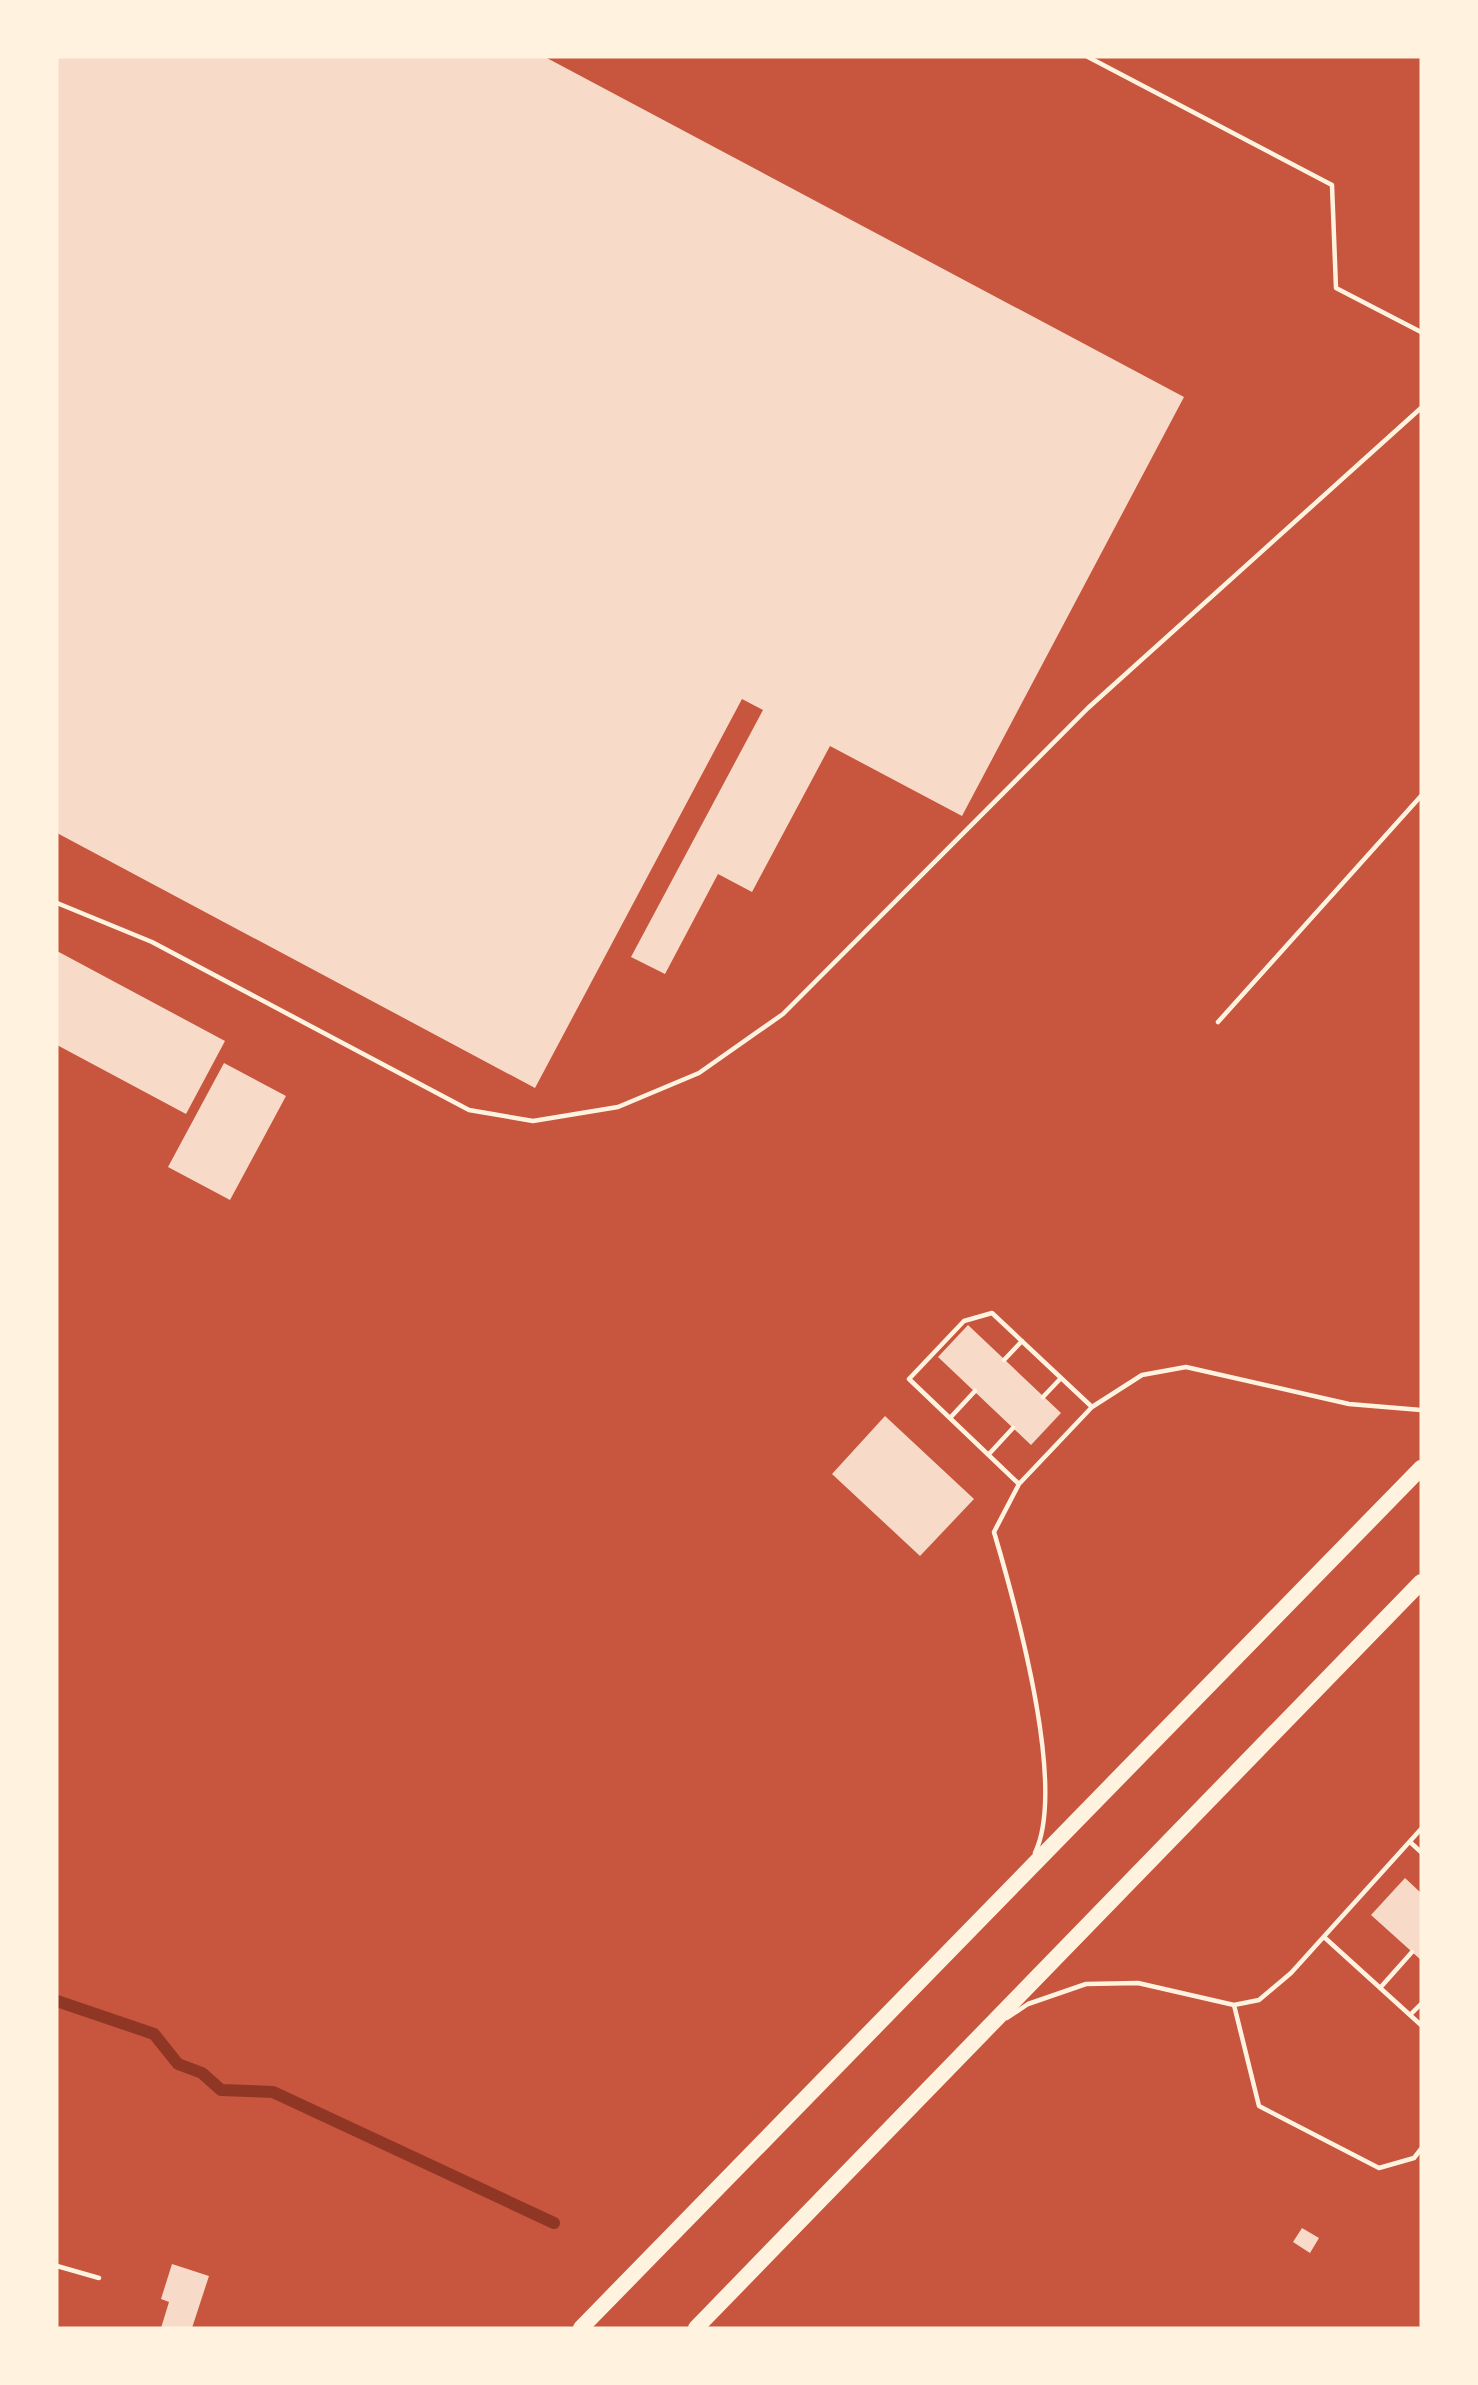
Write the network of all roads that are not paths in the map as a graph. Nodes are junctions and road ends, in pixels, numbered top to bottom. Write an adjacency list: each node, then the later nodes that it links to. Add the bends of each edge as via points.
1 (1088, 57): 2 (lane, via 1332,185 1336,288)
2 (1421, 332)
3 (1421, 408): 5 (lane, via 1088,708 783,1014 699,1073 618,1107 532,1121 469,1110 152,942)
4 (1421, 796): 6 (lane)
5 (57, 903)
6 (1218, 1022)
7 (1022, 1341): 8 (lane); 9 (lane); 14 (lane, via 992,1313 964,1321 909,1379)
8 (1004, 1360)
9 (1061, 1378): 11 (lane); 12 (lane)
10 (975, 1391): 14 (lane)
11 (1043, 1397)
12 (1092, 1407): 13 (lane, via 1142,1375 1186,1367 1349,1404); 18 (lane)
13 (1421, 1410)
14 (950, 1418): 16 (lane)
15 (1013, 1428): 16 (lane)
16 (989, 1454): 18 (lane)
17 (1421, 1468): 23 (highway)
18 (1019, 1484): 23 (lane, via 994,1532 1010,1585 1045,1755 1045,1806 1037,1850)
19 (1421, 1582): 31 (highway)
20 (1421, 1828): 21 (lane)
21 (1410, 1842): 22 (lane); 24 (lane)
22 (1421, 1852)
23 (1011, 1890): 35 (highway)
24 (1324, 1937): 26 (lane); 28 (lane, via 1259,2000)
25 (1412, 1952): 26 (lane)
26 (1380, 1988): 29 (lane)
27 (1421, 2004): 29 (lane)
28 (1234, 2005): 31 (lane, via 1138,1983 1086,1984 1028,2004); 32 (lane, via 1259,2106 1379,2168 1414,2158)
29 (1410, 2015): 30 (lane)
30 (1421, 2025)
31 (978, 2038): 36 (highway)
32 (1421, 2149)
33 (57, 2266): 34 (lane)
34 (99, 2278)
35 (580, 2328)
36 (696, 2328)

